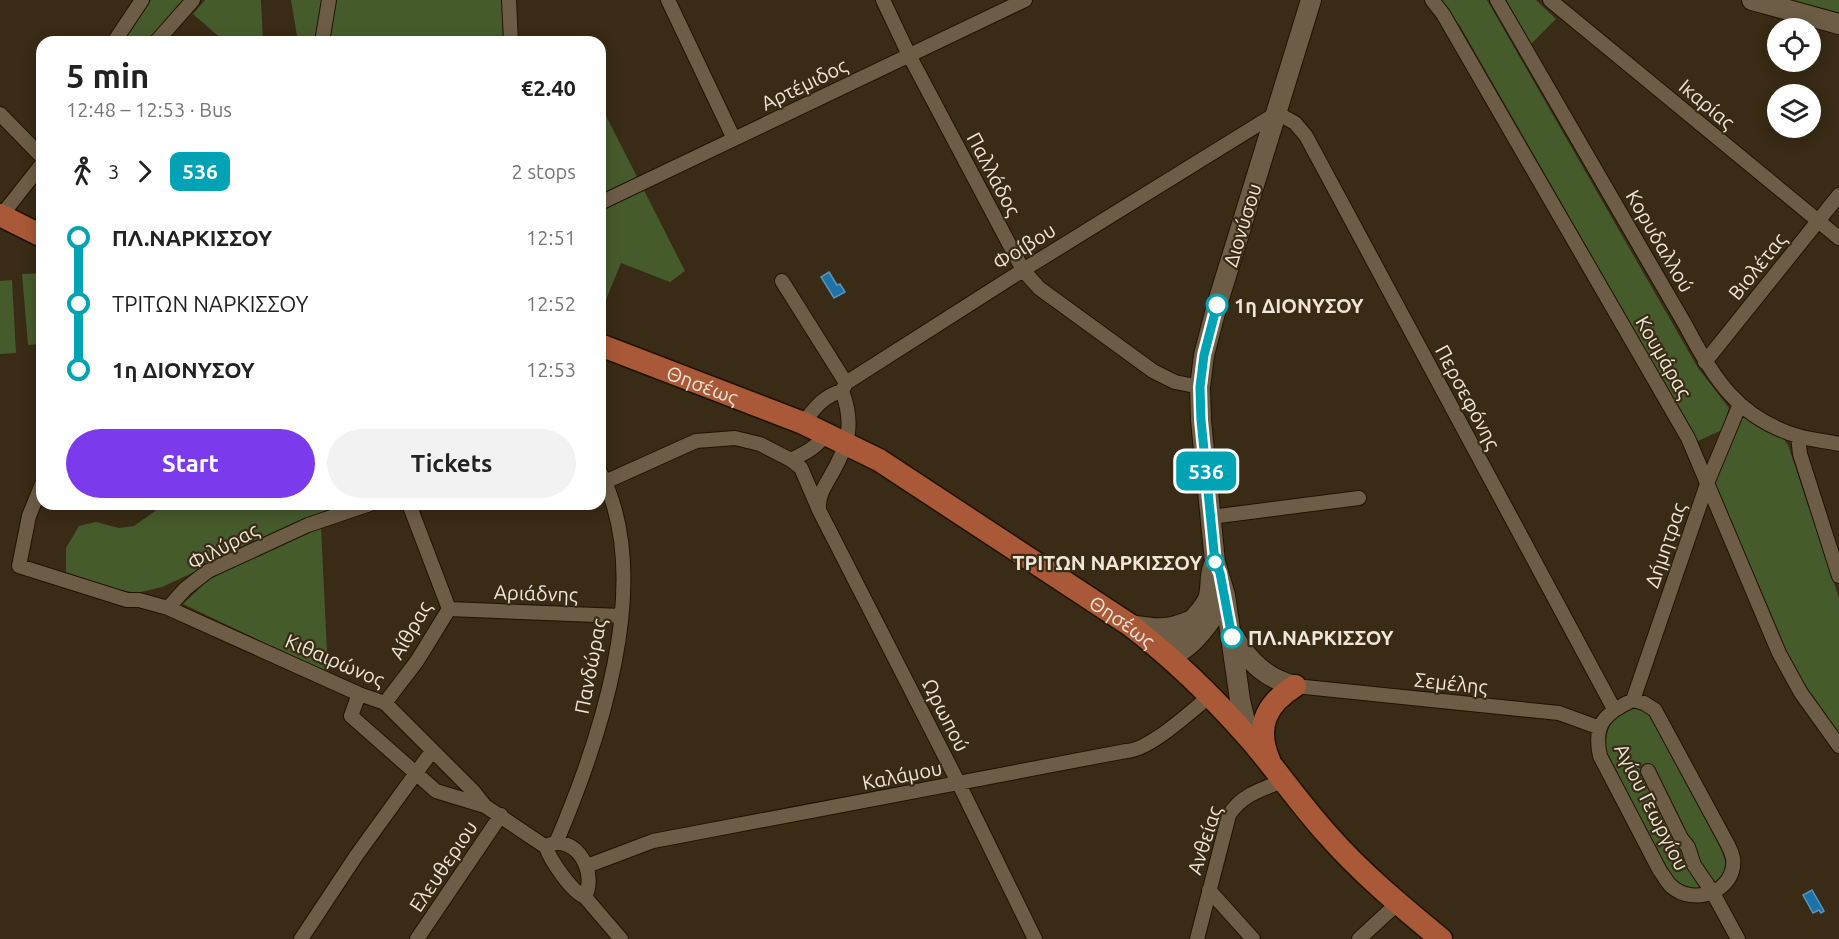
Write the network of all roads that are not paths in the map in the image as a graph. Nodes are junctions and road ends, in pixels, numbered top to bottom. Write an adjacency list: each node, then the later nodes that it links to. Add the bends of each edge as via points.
1 (142, 0): 14 (street)
2 (193, 0): 15 (street)
3 (330, 0): 16 (street)
4 (509, 0): 17 (street)
5 (668, 0): 21 (street)
6 (883, 0): 18 (street, Παλλάδος)
7 (1025, 0): 18 (street, Αρτέμιδος)
8 (1311, 0): 19 (main road, Διονύσου)
9 (1432, 0): 43 (street, Κουμάρας, via 1671,406)
10 (1497, 0): 33 (street, Κορυδαλλού)
11 (1550, 0): 27 (street, Ικαρίας)
12 (1752, 0): 13 (main road)
13 (1839, 24)
14 (118, 36)
15 (161, 36)
16 (323, 36)
17 (511, 36)
18 (909, 55): 21 (street, Αρτέμιδος); 30 (street, Παλλάδος)
19 (1277, 113): 30 (street, Φοίβου); 35 (main road, Διονύσου, via 1217,305); 66 (street, Περσεφόνης, via 1295,123 1306,136)
20 (0, 114): 22 (street)
21 (734, 139): 25 (street, Αρτέμιδος)
22 (36, 151)
23 (36, 171): 26 (street)
24 (1839, 195): 27 (street, Βιολέτας)
25 (606, 200)
26 (0, 216): 28 (main road)
27 (1818, 221): 29 (street, Ικαρίας); 33 (street, Βιολέτας)
28 (36, 233)
29 (1839, 238)
30 (1023, 270): 34 (street, Φοίβου); 35 (street, Παλλάδος, via 1039,288 1154,371 1175,382)
31 (782, 281): 34 (street)
32 (606, 347): 37 (main road, Θησέως)
33 (1705, 362): 36 (street, Κορυδαλλού)
34 (844, 387): 37 (street, Φοίβου, via 820,402); 39 (street, via 850,421)
35 (1200, 387): 50 (main road, Διονύσου)
36 (1740, 404): 38 (street, Κορυδαλλού); 43 (street, Δήμητρας)
37 (803, 423): 39 (main road, Θησέως)
38 (1798, 436): 40 (street, Κορυδαλλού); 52 (street, via 1800,454)
39 (836, 438): 41 (street, via 822,441); 49 (street, via 837,466 818,501); 58 (main road, Θησέως, via 909,477)
40 (1839, 444)
41 (791, 460): 42 (street, Πανδώρας, via 759,444 735,438 696,441); 49 (street, Ωρωπού, via 801,468)
42 (606, 476)
43 (1708, 481): 64 (street, Δήμητρας); 69 (street, Κουμάρας, via 1779,653 1801,693)
44 (606, 487): 56 (street, Πανδώρας, via 622,541)
45 (1359, 498): 50 (street)
46 (36, 499): 54 (street, Κιθαιρώνος, via 19,566 127,600)
47 (352, 510): 54 (street, Φιλύρας, via 308,525 208,571)
48 (411, 510): 55 (street, Αίθρας)
49 (819, 510): 74 (street, Ωρωπού)
50 (1211, 517): 51 (main road, Διονύσου)
51 (1215, 562): 53 (main road, Διονύσου); 57 (main road, Διονύσου, via 1208,600)
52 (1839, 576)
53 (1225, 595): 59 (main road, Διονύσου); 60 (main road, via 1212,620 1179,654)
54 (168, 608): 62 (street, Κιθαιρώνος)
55 (449, 609): 56 (street, Αριάδνης); 65 (street, Αίθρας)
56 (621, 616): 77 (street, Πανδώρας, via 611,687 573,802)
57 (1190, 621): 58 (main road, via 1162,629); 60 (main road, Διονύσου, via 1170,643)
58 (1130, 624): 60 (main road, Θησέως)
59 (1231, 632): 61 (main road, via 1255,666); 68 (main road, Διονύσου)
60 (1168, 656): 63 (main road, Θησέως)
61 (1295, 686): 67 (street, Σεμέλης, via 1559,713); 73 (main road, via 1281,695 1267,713 1263,738)
62 (359, 694): 65 (street, Κιθαιρώνος); 72 (street, via 351,716)
63 (1210, 696): 68 (main road, Θησέως); 74 (street, Καλάμου, via 1135,751)
64 (1633, 700): 66 (street, Αγίου Γεωργίου); 80 (street, via 1655,710 1728,845 1733,858 1731,874)
65 (385, 703): 70 (street, Κιθαιρώνος)
66 (1614, 709): 67 (street, Αγίου Γεωργίου)
67 (1600, 728): 80 (street, Αγίου Γεωργίου, via 1600,756 1660,871 1682,893)
68 (1249, 739): 73 (main road, Θησέως)
69 (1839, 746)
70 (432, 751): 72 (street); 75 (street, Κιθαιρώνος)
71 (1648, 771): 80 (street, via 1694,865)
72 (416, 774): 75 (street, via 436,791); 83 (street)
73 (1277, 774): 79 (street, Ανθείας, via 1235,804); 82 (main road, Θησέως, via 1356,865)
74 (959, 784): 78 (street, Καλάμου, via 653,842); 86 (street, Ωρωπού)
75 (485, 806): 76 (street, Κιθαιρώνος)
76 (501, 815): 77 (street, Κιθαιρώνος); 84 (street, Ελευθεριου)
77 (551, 845): 78 (street, via 570,846); 81 (street, Κιθαιρώνος, via 552,861 580,896)
78 (587, 866): 81 (street, via 590,878)
79 (1209, 890): 87 (street, Ανθείας); 88 (street)
80 (1713, 893): 91 (street)
81 (585, 897): 85 (street, Κιθαιρώνος)
82 (1398, 903): 89 (street); 90 (main road, Θησέως)
83 (301, 939)
84 (417, 939)
85 (621, 939)
86 (1035, 939)
87 (1197, 939)
88 (1253, 939)
89 (1359, 939)
90 (1441, 939)
91 (1738, 939)

